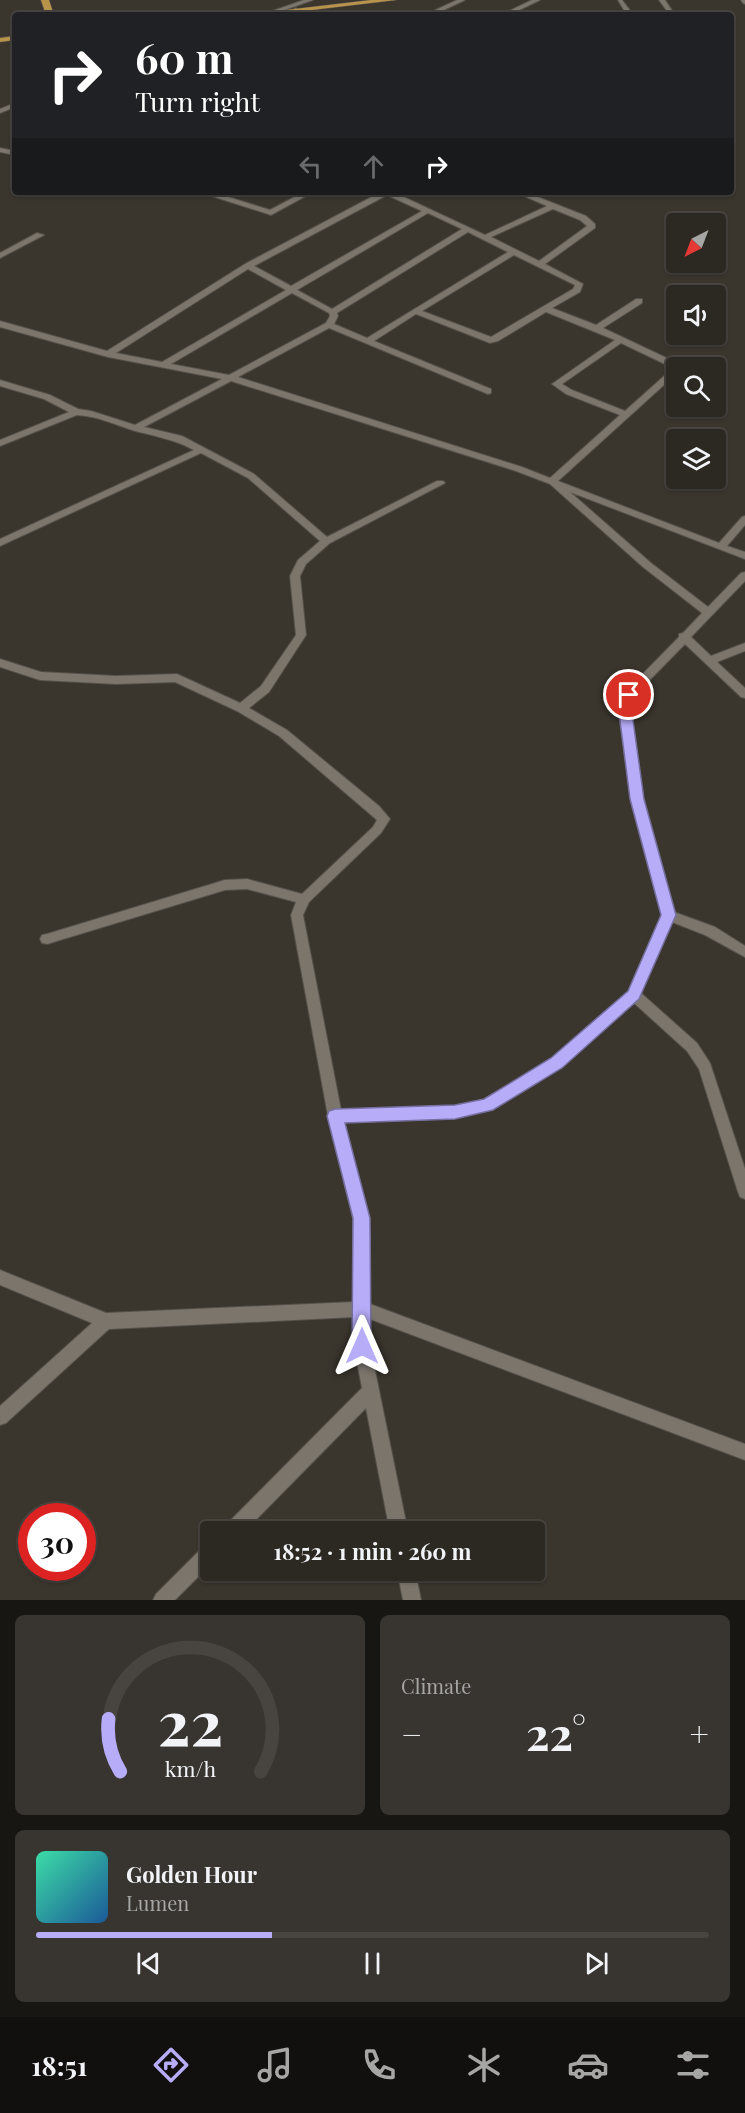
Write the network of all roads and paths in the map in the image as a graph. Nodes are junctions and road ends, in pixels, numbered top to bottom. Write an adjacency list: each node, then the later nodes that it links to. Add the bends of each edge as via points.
1 (309, 0): 6 (street)
2 (392, 0): 5 (main road)
3 (462, 0): 9 (street)
4 (537, 0): 10 (street)
5 (295, 10): 7 (main road); 8 (street)
6 (273, 12)
7 (281, 12)
8 (300, 12)
9 (435, 12)
10 (511, 12)
11 (222, 195): 12 (street, via 271,213)
12 (304, 195)
13 (385, 195): 24 (street)
14 (394, 195): 17 (street)
15 (526, 195): 16 (street)
16 (553, 206): 20 (street); 23 (street, via 583,218 592,226)
17 (428, 210): 18 (street); 25 (street)
18 (468, 229): 20 (street); 29 (street)
19 (40, 235): 22 (street)
20 (486, 237): 21 (street)
21 (514, 251): 23 (street); 28 (street)
22 (0, 256)
23 (540, 264): 27 (street, via 579,284 577,290)
24 (248, 266): 25 (street); 35 (street)
25 (291, 289): 29 (street); 37 (street)
26 (639, 301): 32 (street)
27 (546, 309): 28 (street, via 490,340); 32 (street)
28 (415, 311): 34 (street)
29 (332, 312): 31 (street)
30 (0, 324): 35 (street)
31 (329, 325): 34 (street); 38 (street)
32 (597, 328): 33 (street)
33 (621, 339): 36 (street); 43 (street, via 556,384)
34 (367, 341): 41 (street)
35 (108, 354): 37 (street)
36 (666, 361)
37 (163, 365): 38 (street)
38 (232, 378): 44 (street); 47 (street)
39 (666, 378): 43 (street)
40 (0, 383): 42 (street, via 47,397)
41 (488, 391)
42 (76, 412): 44 (street); 45 (street)
43 (627, 415): 47 (street)
44 (136, 428): 46 (street, via 179,438)
45 (0, 443)
46 (203, 449): 50 (street, via 250,476); 51 (street)
47 (552, 481): 52 (street); 55 (street, via 646,565)
48 (440, 483): 50 (street)
49 (745, 519): 52 (street)
50 (326, 541): 61 (street, via 302,562 295,576 302,635 265,689)
51 (0, 543)
52 (721, 547): 53 (street)
53 (745, 556)
54 (745, 575): 55 (street)
55 (707, 612): 56 (street)
56 (683, 636): 58 (street); 63 (street, via 629,695 625,713 637,799)
57 (745, 647): 58 (street)
58 (710, 661): 60 (street)
59 (0, 663): 61 (street, via 40,676 177,678)
60 (745, 694)
61 (241, 708): 62 (street, via 283,733 384,819)
62 (304, 899): 64 (street, via 247,884 225,885); 67 (street, via 297,915)
63 (668, 915): 65 (street, via 710,931); 66 (street)
64 (47, 939)
65 (745, 952)
66 (634, 995): 67 (street, via 556,1063 488,1106 455,1112); 68 (street, via 692,1047 705,1067)
67 (335, 1116): 70 (street, via 361,1218)
68 (745, 1192)
69 (0, 1277): 71 (street)
70 (362, 1309): 71 (street); 72 (street, via 362,1346); 74 (street)
71 (106, 1321): 73 (street)
72 (371, 1391): 75 (street); 76 (street)
73 (0, 1417)
74 (745, 1452)
75 (242, 1521)
76 (397, 1521)
77 (200, 1562): 79 (street)
78 (408, 1581): 80 (street)
79 (162, 1600)
80 (412, 1600)

